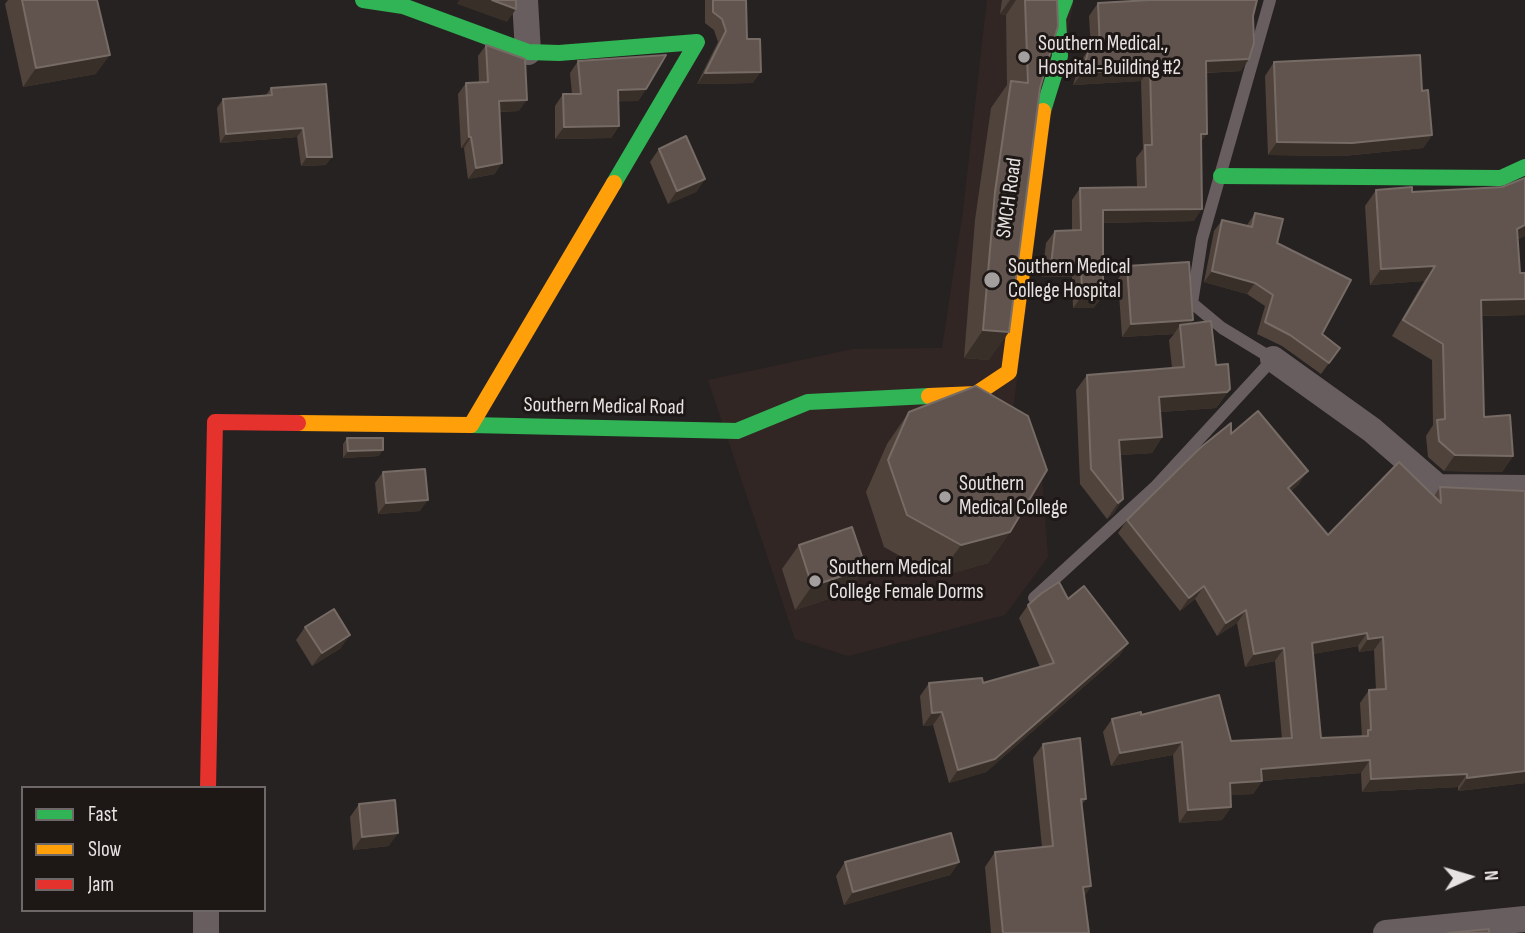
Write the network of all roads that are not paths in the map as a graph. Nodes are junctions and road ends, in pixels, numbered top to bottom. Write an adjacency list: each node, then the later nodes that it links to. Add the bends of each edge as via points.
1 (363, 0): 5 (street, via 403,6)
2 (525, 0): 5 (street)
3 (1065, 0): 10 (street, SMCH Road, via 1058,18 1060,56 1041,119 1009,372 976,394 808,402)
4 (1270, 0): 7 (lane)
5 (528, 52): 9 (street, via 697,42)
6 (1525, 167): 7 (street, via 1501,178)
7 (1221, 176): 8 (lane, via 1202,239 1192,303 1222,328)
8 (1273, 359): 11 (street, via 1372,430 1438,486); 12 (lane, via 1155,488)
9 (471, 425): 10 (street, Southern Medical Road); 13 (street, Southern Medical Road, via 215,422)
10 (737, 431)
11 (1525, 488)
12 (1034, 598)
13 (208, 786)
14 (206, 912): 16 (street)
15 (1525, 919): 17 (street)
16 (206, 933)
17 (1387, 933)

